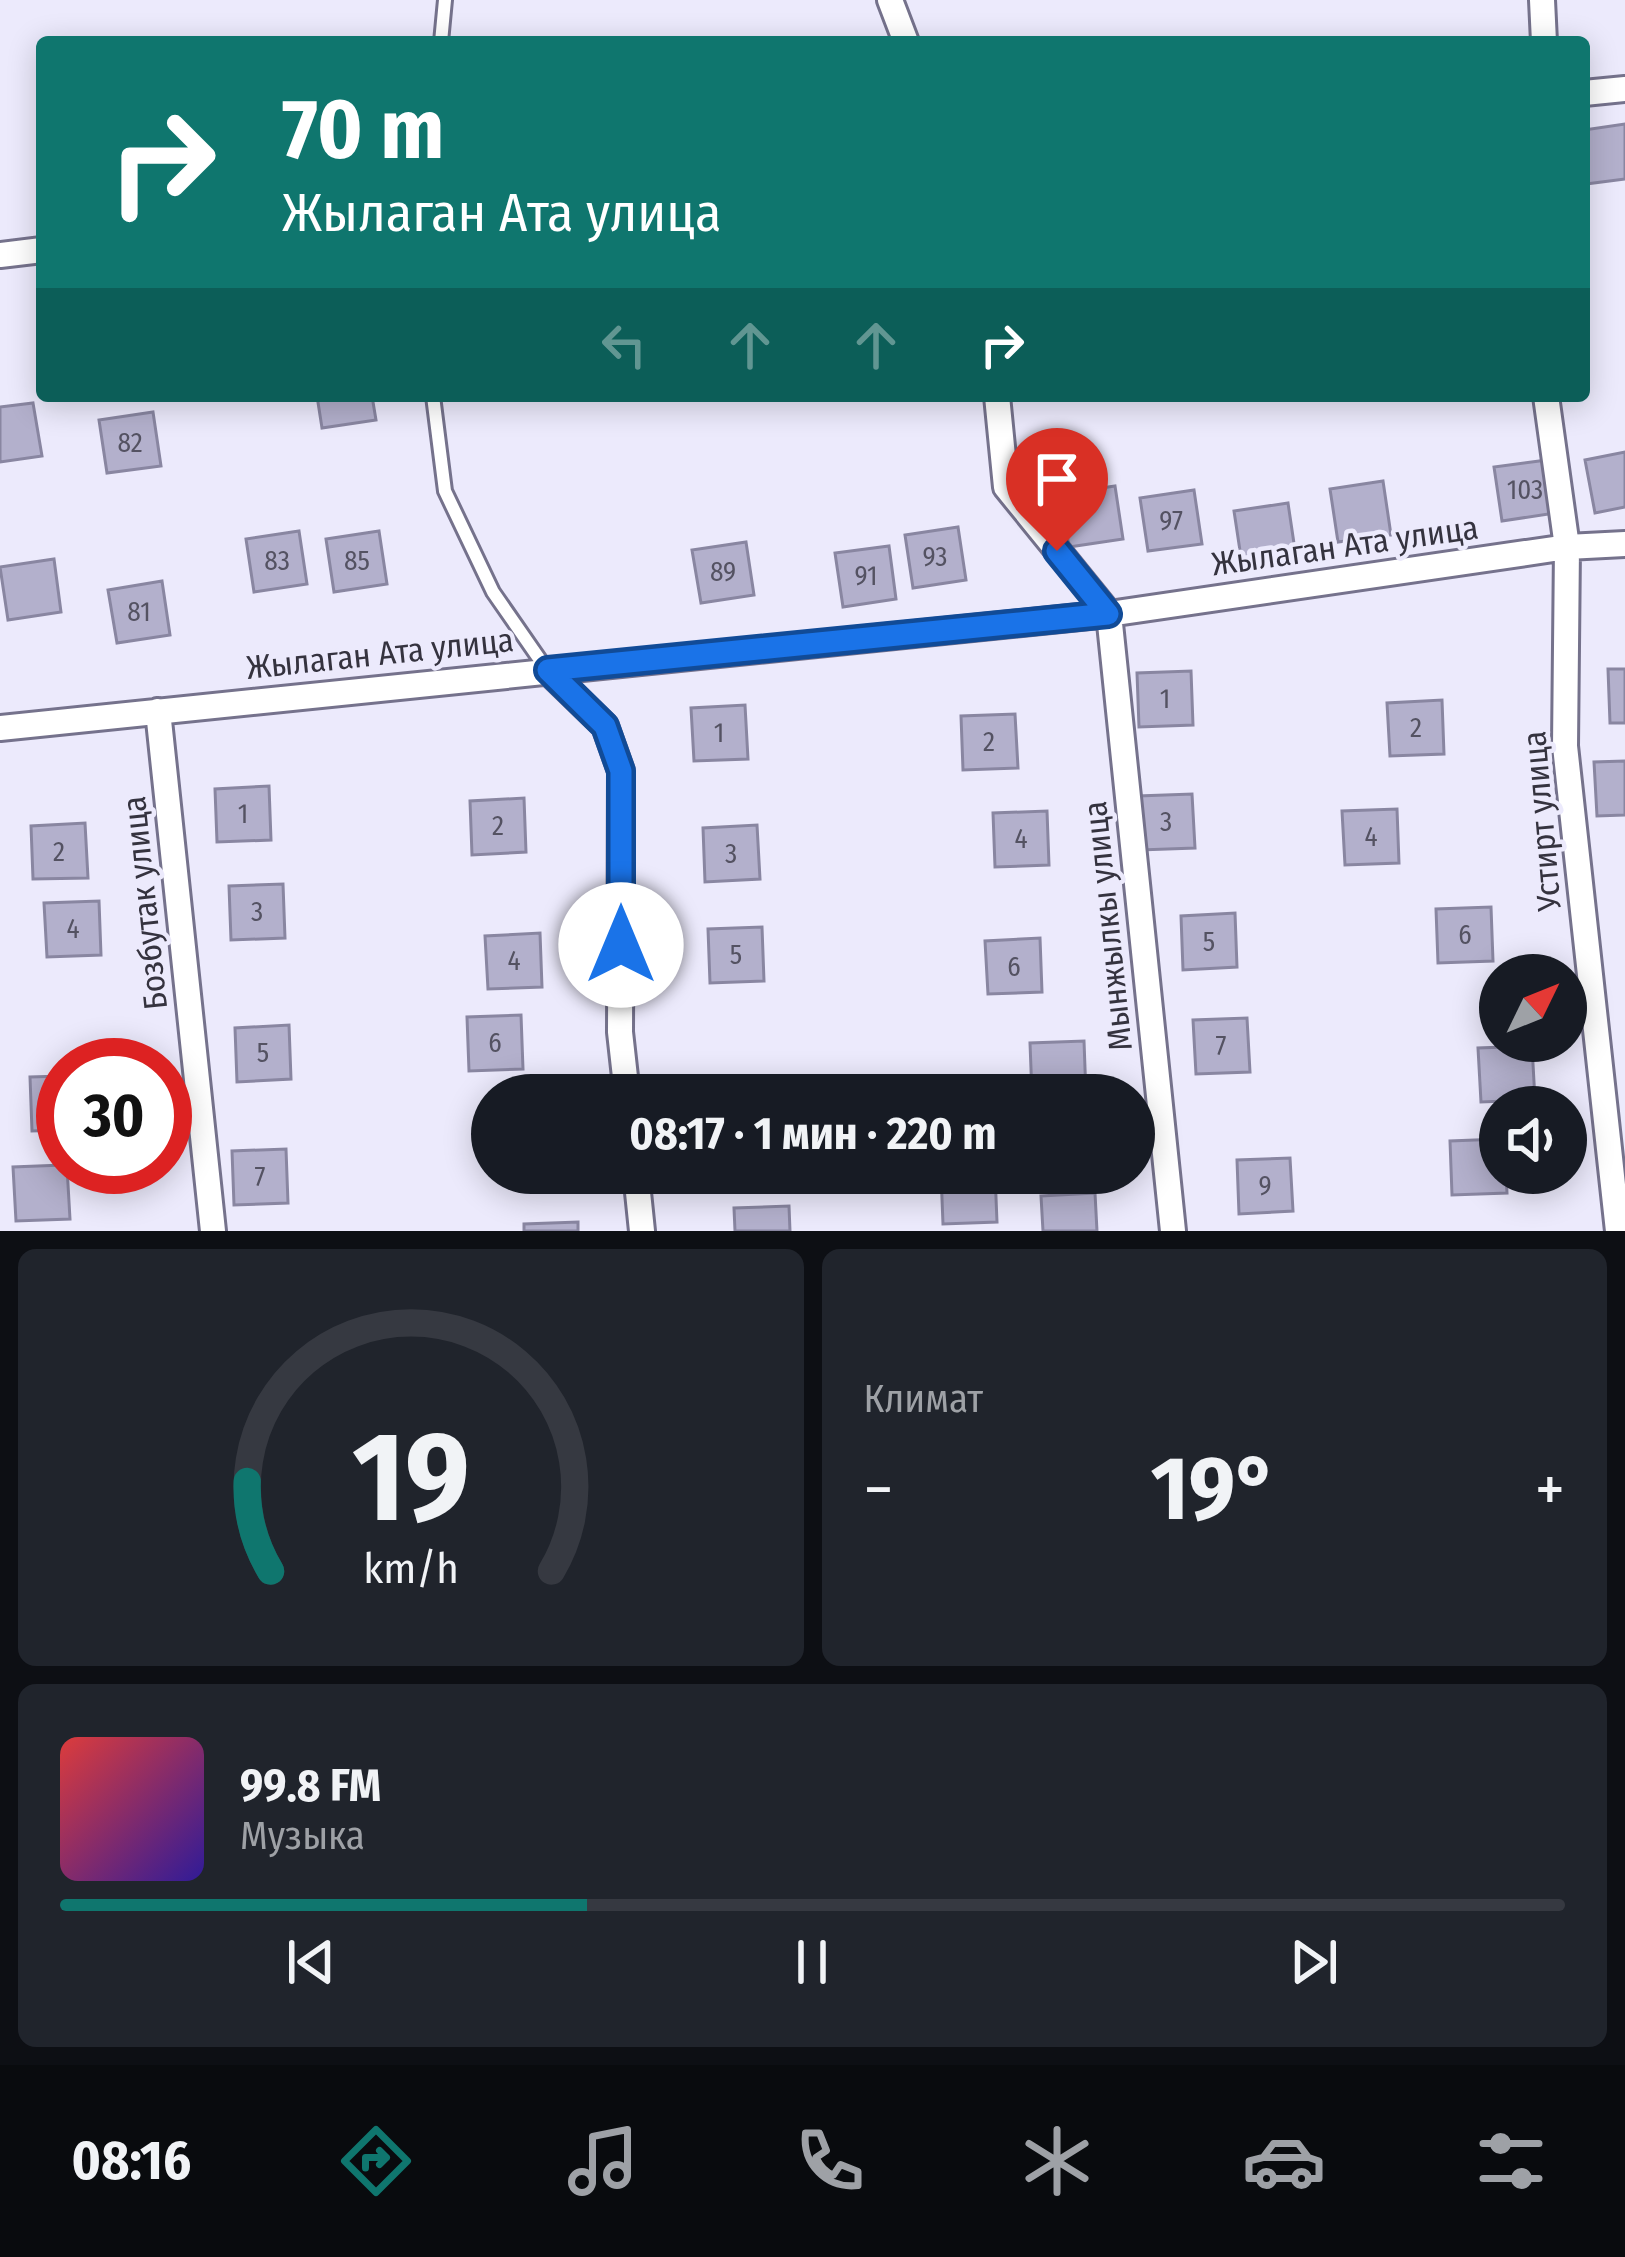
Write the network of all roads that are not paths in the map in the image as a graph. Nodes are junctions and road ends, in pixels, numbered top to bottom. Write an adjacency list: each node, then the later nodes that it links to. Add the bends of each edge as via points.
1 (445, 0): 4 (lane)
2 (890, 0): 5 (street)
3 (1542, 0): 6 (street)
4 (442, 36)
5 (904, 36)
6 (1544, 36)
7 (1625, 89): 8 (street)
8 (1590, 92)
9 (36, 251): 10 (street)
10 (0, 255)
11 (434, 402): 17 (lane, via 446,491 493,592)
12 (998, 402): 16 (street, via 1006,487)
13 (1547, 402): 15 (street, Устирт улица)
14 (1625, 544): 15 (street, Жылаган Ата улица)
15 (1567, 547): 16 (street, Жылаган Ата улица); 25 (street, Устирт улица, via 1565,746)
16 (1108, 614): 17 (street, Жылаган Ата улица); 24 (street, Мынжылкы улица)
17 (548, 670): 18 (street, Жылаган Ата улица); 20 (street, via 605,726 621,771)
18 (158, 711): 19 (street, Жылаган Ата улица); 22 (street, Бозбутак улица)
19 (0, 728)
20 (625, 1074)
21 (638, 1194): 23 (street)
22 (212, 1231)
23 (642, 1231)
24 (1173, 1231)
25 (1618, 1231)

